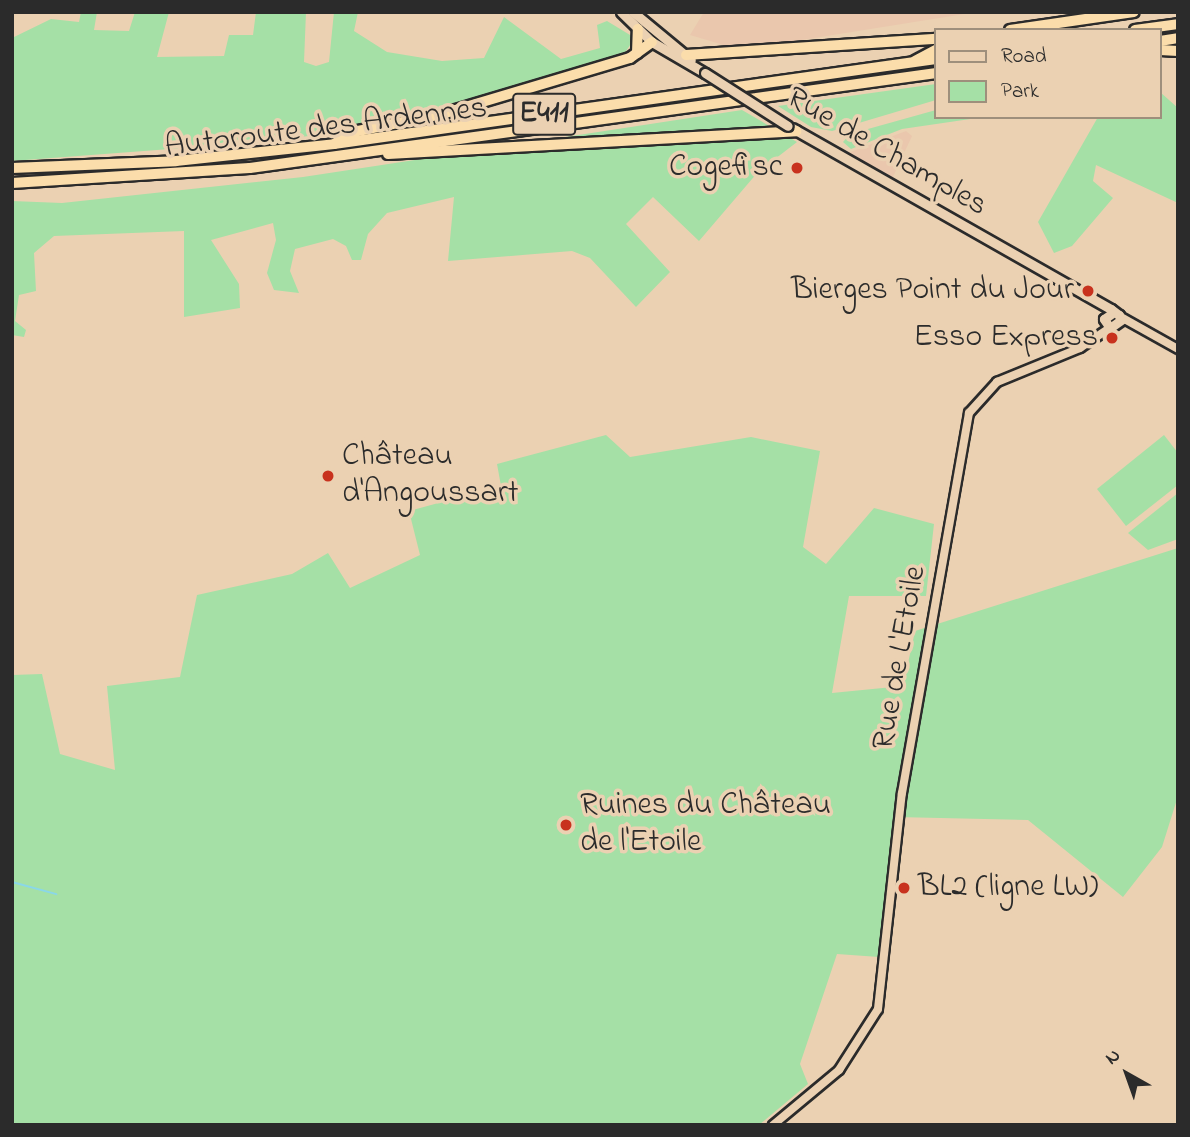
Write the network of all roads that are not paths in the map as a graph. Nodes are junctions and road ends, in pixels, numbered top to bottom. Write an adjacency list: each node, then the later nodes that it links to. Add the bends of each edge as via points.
1 (621, 12): 11 (main road)
2 (633, 12): 19 (main road)
3 (1102, 12): 5 (highway)
4 (1134, 12): 5 (highway)
5 (1090, 19): 6 (highway)
6 (1070, 22): 8 (highway); 9 (highway)
7 (1178, 24): 10 (highway)
8 (1025, 28)
9 (1046, 28)
10 (1149, 28)
11 (638, 29): 13 (main road); 15 (highway)
12 (934, 39): 16 (highway)
13 (652, 43): 15 (highway); 19 (main road)
14 (934, 51): 18 (highway)
15 (636, 54): 22 (highway, via 442,114 348,134)
16 (721, 55): 19 (highway); 19 (highway)
17 (934, 59): 18 (highway, Autoroute des Ardennes / E411)
18 (914, 62): 22 (highway, Autoroute des Ardennes / E411)
19 (698, 65): 21 (main road, Rue de Champles, bridge)
20 (934, 73): 23 (highway, Autoroute des Ardennes / E411)
21 (792, 128): 23 (highway, via 404,157); 26 (main road, Rue de Champles, via 1097,303)
22 (334, 144): 24 (highway, Autoroute des Ardennes / E411, via 176,160)
23 (375, 152): 25 (highway, Autoroute des Ardennes / E411, via 178,175)
24 (12, 168)
25 (12, 183)
26 (1112, 320): 27 (street, via 1136,324); 28 (street, Rue de L'Etoile, via 1097,336 997,382 969,413 902,793 878,1009 848,1058)
27 (1178, 349)
28 (808, 1092): 29 (street); 30 (street)
29 (766, 1125)
30 (773, 1125)

